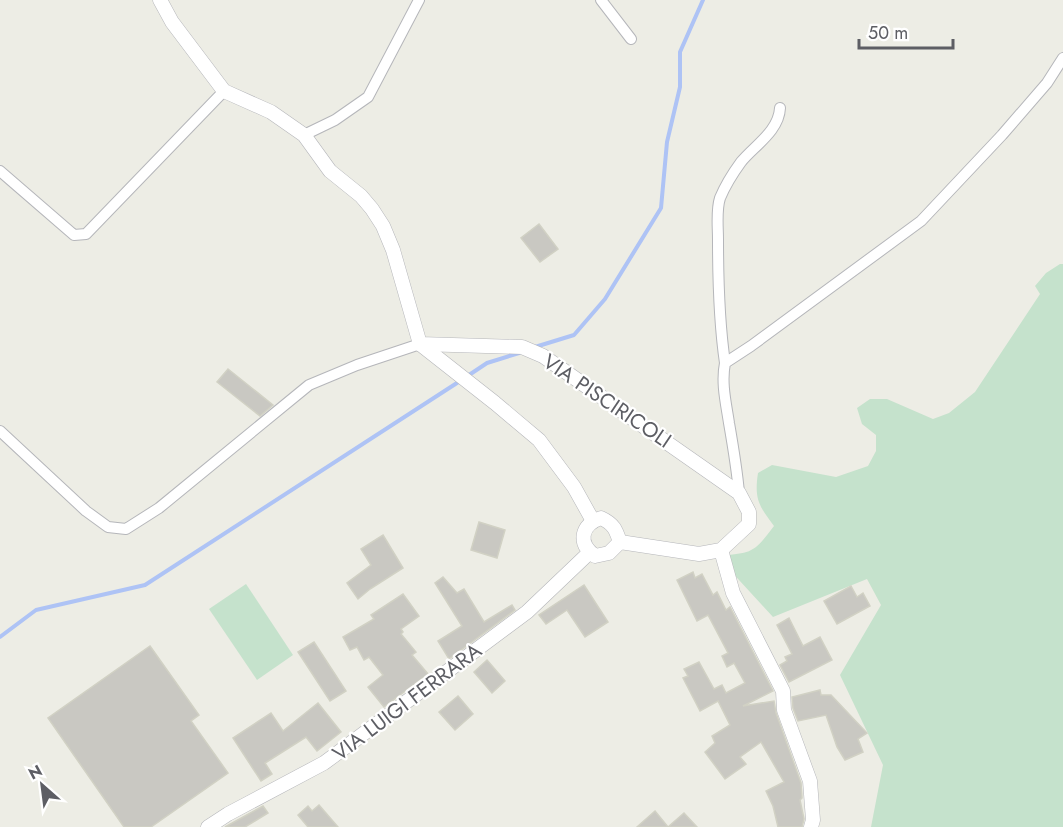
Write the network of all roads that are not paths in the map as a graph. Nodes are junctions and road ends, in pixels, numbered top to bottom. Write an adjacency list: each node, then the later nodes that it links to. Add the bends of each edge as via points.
1 (419, 0): 8 (street, via 368,97)
2 (601, 0): 4 (street)
3 (162, 1): 6 (street, via 183,38)
4 (631, 39)
5 (1063, 58): 11 (street, via 1002,135 921,221)
6 (224, 91): 8 (street, via 271,112); 9 (street, via 86,234 74,235)
7 (780, 108): 11 (street, via 780,117 741,162 719,201)
8 (304, 135): 10 (street, via 330,171 361,196 383,226)
9 (0, 171)
10 (420, 344): 12 (street, via 309,385 159,508 126,529 108,527 86,511); 13 (street, VIA PISCIRICOLI, via 522,347 543,356); 14 (street, via 539,440 574,487)
11 (724, 363): 13 (street, via 724,390)
12 (0, 431)
13 (739, 493): 16 (street, via 749,512 749,524)
14 (593, 521): 15 (street, via 608,521 617,530); 17 (street, via 583,538)
15 (620, 542): 16 (street, via 699,554); 17 (street, VIA LUIGI FERRARA, via 604,555)
16 (721, 550): 18 (street, via 733,593 783,691 784,710 810,781)
17 (590, 552): 19 (street, VIA LUIGI FERRARA, via 527,612 324,763)
18 (812, 802): 20 (street); 21 (street)
19 (208, 827)
20 (811, 827)
21 (820, 827)

